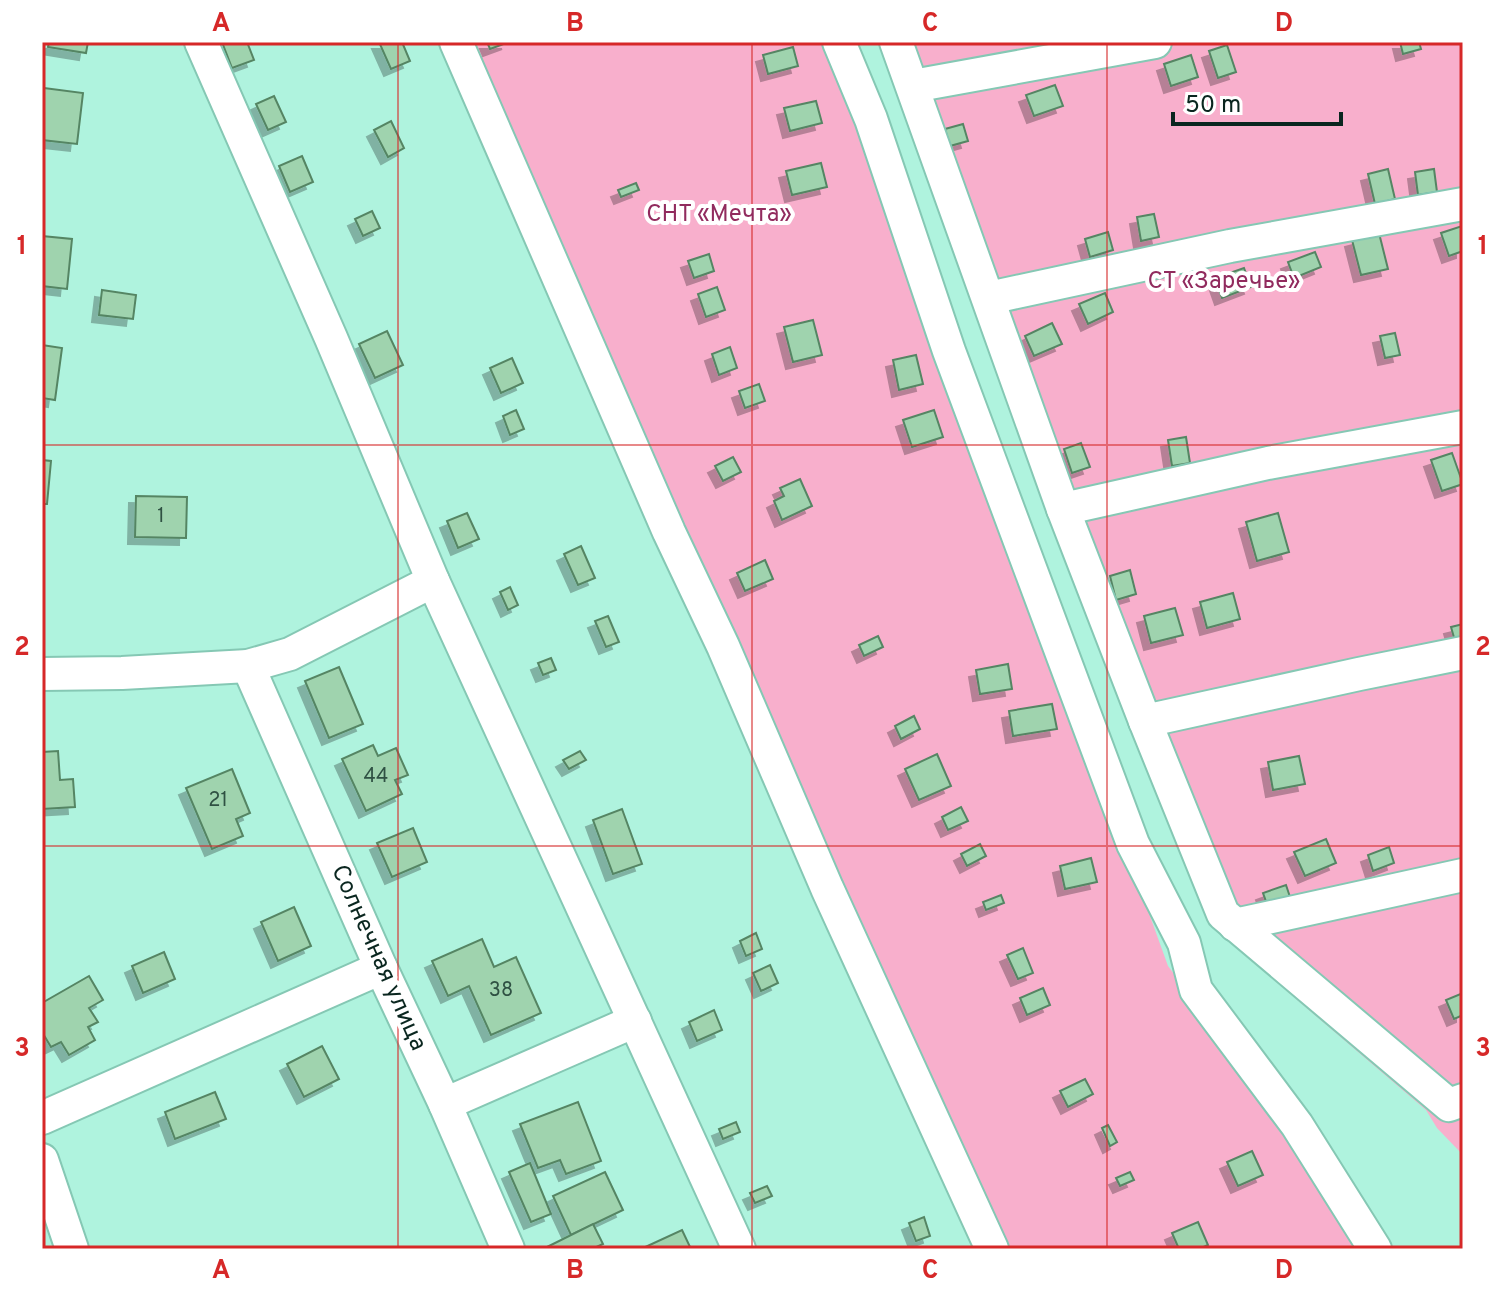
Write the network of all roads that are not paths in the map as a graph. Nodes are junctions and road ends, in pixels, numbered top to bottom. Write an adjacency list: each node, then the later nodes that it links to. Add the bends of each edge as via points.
1 (201, 42): 11 (street)
2 (456, 42): 28 (street, via 827,888)
3 (839, 42): 18 (street, via 1133,844)
4 (896, 42): 6 (street)
5 (1155, 42): 6 (street)
6 (913, 86): 8 (street)
7 (1463, 204): 8 (street, via 1230,246)
8 (989, 298): 10 (street)
9 (1463, 427): 10 (street)
10 (1063, 509): 15 (street)
11 (433, 581): 13 (street, via 290,654); 20 (street)
12 (1463, 653): 15 (street)
13 (248, 666): 14 (street); 19 (street, Солнечная улица)
14 (42, 674)
15 (1145, 721): 17 (street)
16 (1463, 875): 17 (street)
17 (1229, 919): 18 (street); 21 (street, via 1449,1105)
18 (1184, 943): 29 (street, via 1196,990 1297,1125)
19 (381, 968): 22 (street, Солнечная улица); 23 (street)
20 (635, 1021): 22 (street); 27 (street)
21 (1463, 1100)
22 (445, 1104): 26 (street, Солнечная улица)
23 (42, 1118)
24 (42, 1160): 25 (street)
25 (72, 1249)
26 (508, 1249)
27 (739, 1249)
28 (992, 1249)
29 (1375, 1249)

